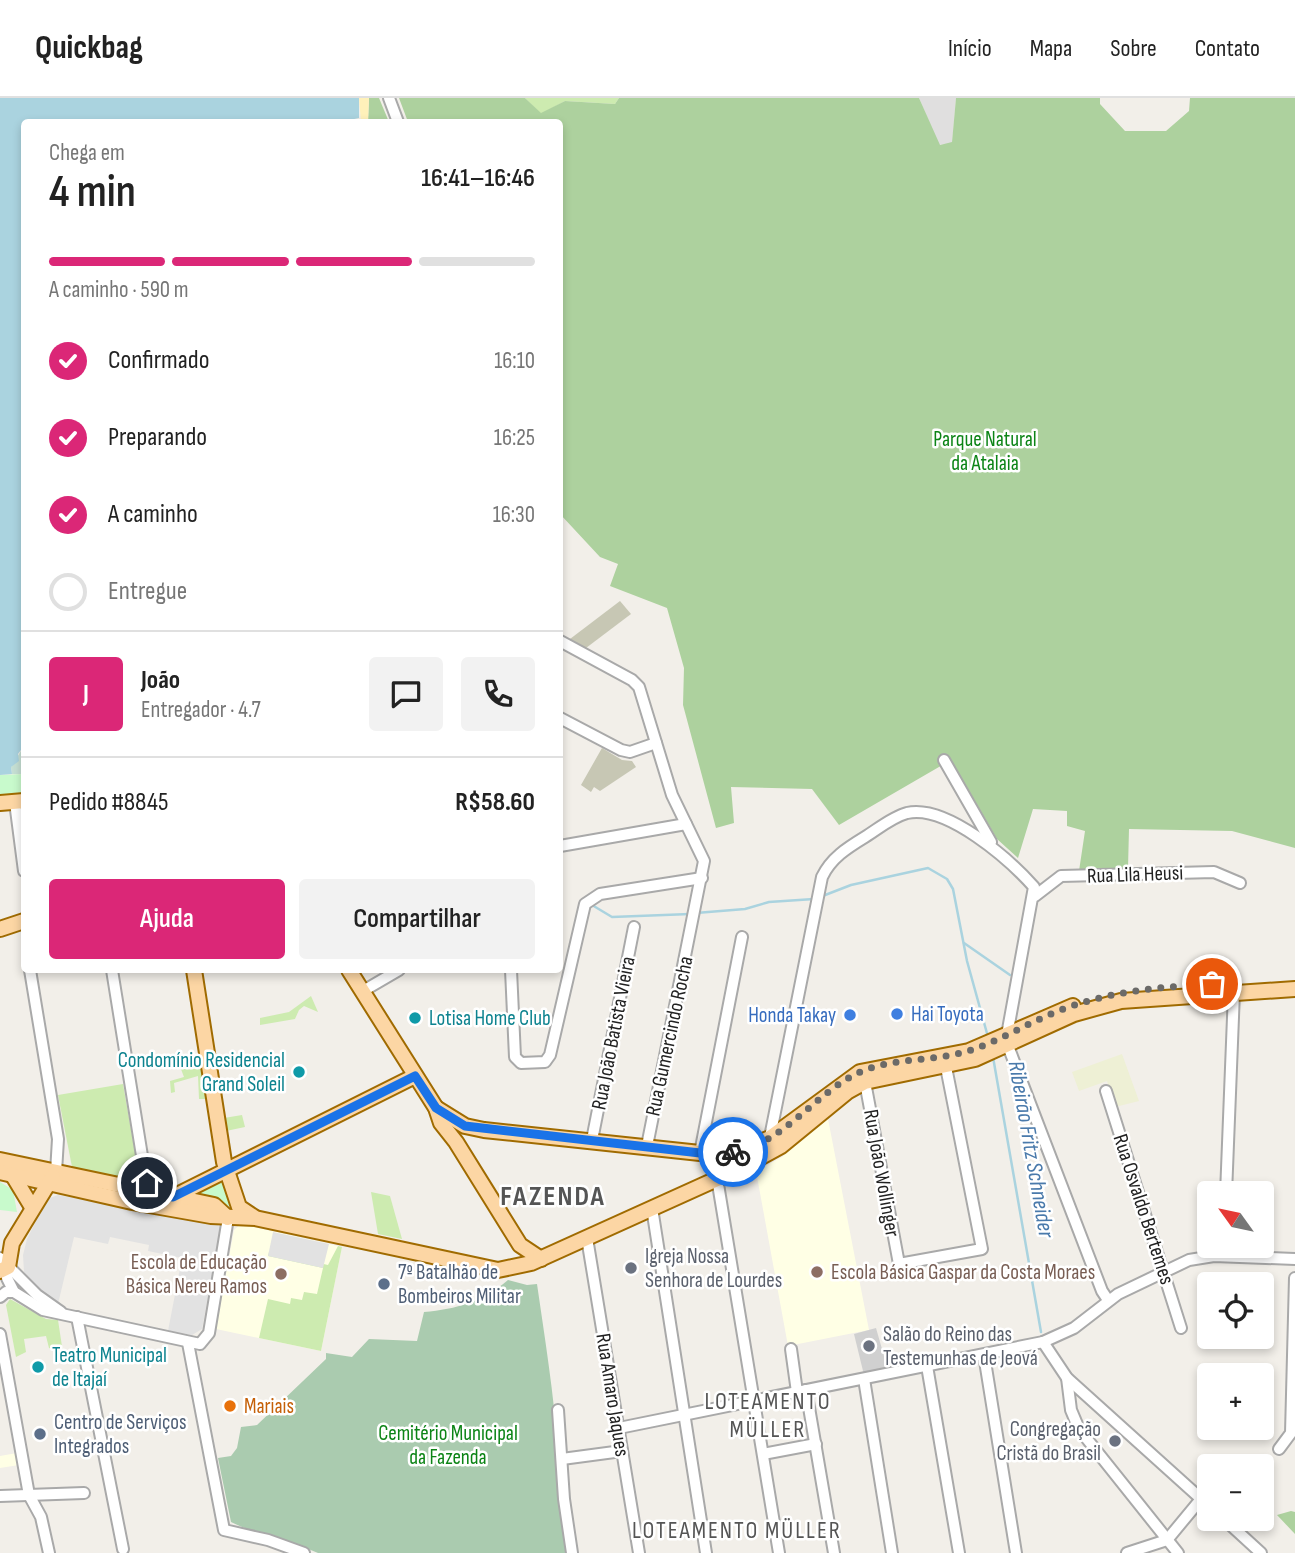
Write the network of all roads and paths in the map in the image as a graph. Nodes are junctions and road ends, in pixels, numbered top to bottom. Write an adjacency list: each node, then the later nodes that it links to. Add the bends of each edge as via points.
1 (389, 98): 2 (street)
2 (397, 119)
3 (563, 643): 5 (street, Rua Gumercindo Rocha, via 636,683)
4 (563, 720): 5 (street, via 621,750 630,752)
5 (656, 743): 8 (street, Rua Gumercindo Rocha)
6 (944, 760): 10 (street)
7 (13, 802): 11 (street)
8 (686, 824): 9 (street); 12 (street, Rua Gumercindo Rocha, via 703,853)
9 (563, 845)
10 (996, 850): 14 (street, via 1032,884); 39 (street, via 981,837 944,820 907,813 834,859 822,877)
11 (21, 852)
12 (702, 878): 24 (street, via 588,901 548,1061 521,1063 515,1057); 40 (street, Rua Gumercindo Rocha)
13 (1240, 883): 14 (street, Rua Lila Heusi, via 1214,872 1061,876)
14 (1034, 896): 29 (street)
15 (21, 922): 17 (main road)
16 (634, 927): 37 (street, Rua João Batista Vieira)
17 (0, 929)
18 (742, 937): 41 (street)
19 (30, 973): 47 (street, via 58,1139)
20 (112, 973): 49 (street)
21 (194, 973): 44 (main road)
22 (351, 973): 27 (main road)
23 (394, 973): 27 (street)
24 (511, 973)
25 (1295, 979): 29 (main road, via 1124,992 1058,1011)
26 (1295, 989): 28 (main road)
27 (363, 992): 32 (main road)
28 (1234, 992): 29 (main road, via 1121,1001); 48 (street)
29 (1004, 1042): 30 (main road); 67 (street)
30 (984, 1051): 31 (main road); 39 (main road, via 860,1072)
31 (946, 1068): 33 (main road); 33 (street, Rua João Wollinger, via 982,1248 899,1264)
32 (415, 1076): 35 (main road); 44 (main road)
33 (865, 1082): 39 (main road, via 792,1138)
34 (1106, 1091): 63 (street, Rua Osvaldo Bertemes)
35 (436, 1108): 36 (main road); 38 (main road)
36 (465, 1126): 37 (main road); 38 (main road)
37 (592, 1140): 40 (main road)
38 (456, 1142): 56 (main road)
39 (769, 1145): 42 (main road); 46 (main road)
40 (647, 1146): 41 (main road)
41 (700, 1153): 42 (main road)
42 (721, 1154): 46 (main road, via 726,1164)
43 (0, 1160): 47 (main road)
44 (226, 1170): 50 (main road); 54 (main road, via 239,1207)
45 (6, 1173): 47 (main road); 51 (main road)
46 (720, 1176): 52 (main road); 79 (street)
47 (52, 1177): 49 (main road); 51 (main road); 53 (main road, via 132,1202)
48 (1227, 1181)
49 (148, 1194): 50 (main road)
50 (173, 1197): 53 (main road, via 214,1205)
51 (32, 1207): 61 (main road)
52 (652, 1208): 55 (main road); 81 (street)
53 (228, 1217): 54 (main road); 72 (street, via 209,1333 204,1342)
54 (255, 1218): 62 (main road, via 498,1270)
55 (587, 1238): 59 (main road); 82 (street, Rua Amaro Jaques)
56 (520, 1245): 59 (main road); 62 (main road)
57 (1274, 1256): 60 (street)
58 (1197, 1257): 63 (street)
59 (541, 1259): 62 (main road)
60 (1295, 1259)
61 (3, 1265): 65 (street); 68 (street, via 37,1295)
62 (522, 1266)
63 (1163, 1270): 67 (street); 69 (street, Rua Osvaldo Bertemes)
64 (1295, 1278): 83 (street)
65 (14, 1292): 66 (street); 68 (street, via 43,1310)
66 (0, 1297)
67 (1108, 1300): 71 (street, via 1074,1328)
68 (72, 1316): 72 (street); 96 (street)
69 (1181, 1328)
70 (0, 1334): 90 (street)
71 (1043, 1342): 74 (street); 76 (street)
72 (188, 1343): 98 (street, via 224,1530)
73 (791, 1349): 78 (street)
74 (984, 1354): 75 (street); 106 (street)
75 (927, 1366): 77 (street); 105 (street)
76 (1067, 1378): 92 (street); 95 (street, via 1079,1429)
77 (864, 1379): 78 (street); 104 (street)
78 (802, 1391): 79 (street); 84 (street)
79 (754, 1401): 81 (street); 87 (street)
80 (558, 1410): 88 (street)
81 (684, 1414): 82 (street); 101 (street)
82 (619, 1428): 86 (street, Rua Amaro Jaques)
83 (1293, 1435): 85 (street)
84 (816, 1444): 87 (street); 103 (street)
85 (1279, 1449)
86 (622, 1451): 88 (street); 100 (street, Rua Amaro Jaques)
87 (763, 1454): 102 (street)
88 (562, 1459): 99 (street)
89 (84, 1493): 90 (street)
90 (29, 1495): 91 (street); 97 (street, via 41,1517)
91 (0, 1496)
92 (1197, 1496)
93 (1197, 1511): 95 (street)
94 (1236, 1531): 109 (street)
95 (1167, 1540): 107 (street); 108 (street)
96 (123, 1549)
97 (48, 1553)
98 (304, 1553)
99 (572, 1553)
100 (639, 1553)
101 (706, 1553)
102 (779, 1553)
103 (834, 1553)
104 (892, 1553)
105 (959, 1553)
106 (1016, 1553)
107 (1127, 1553)
108 (1178, 1553)
109 (1261, 1553)

